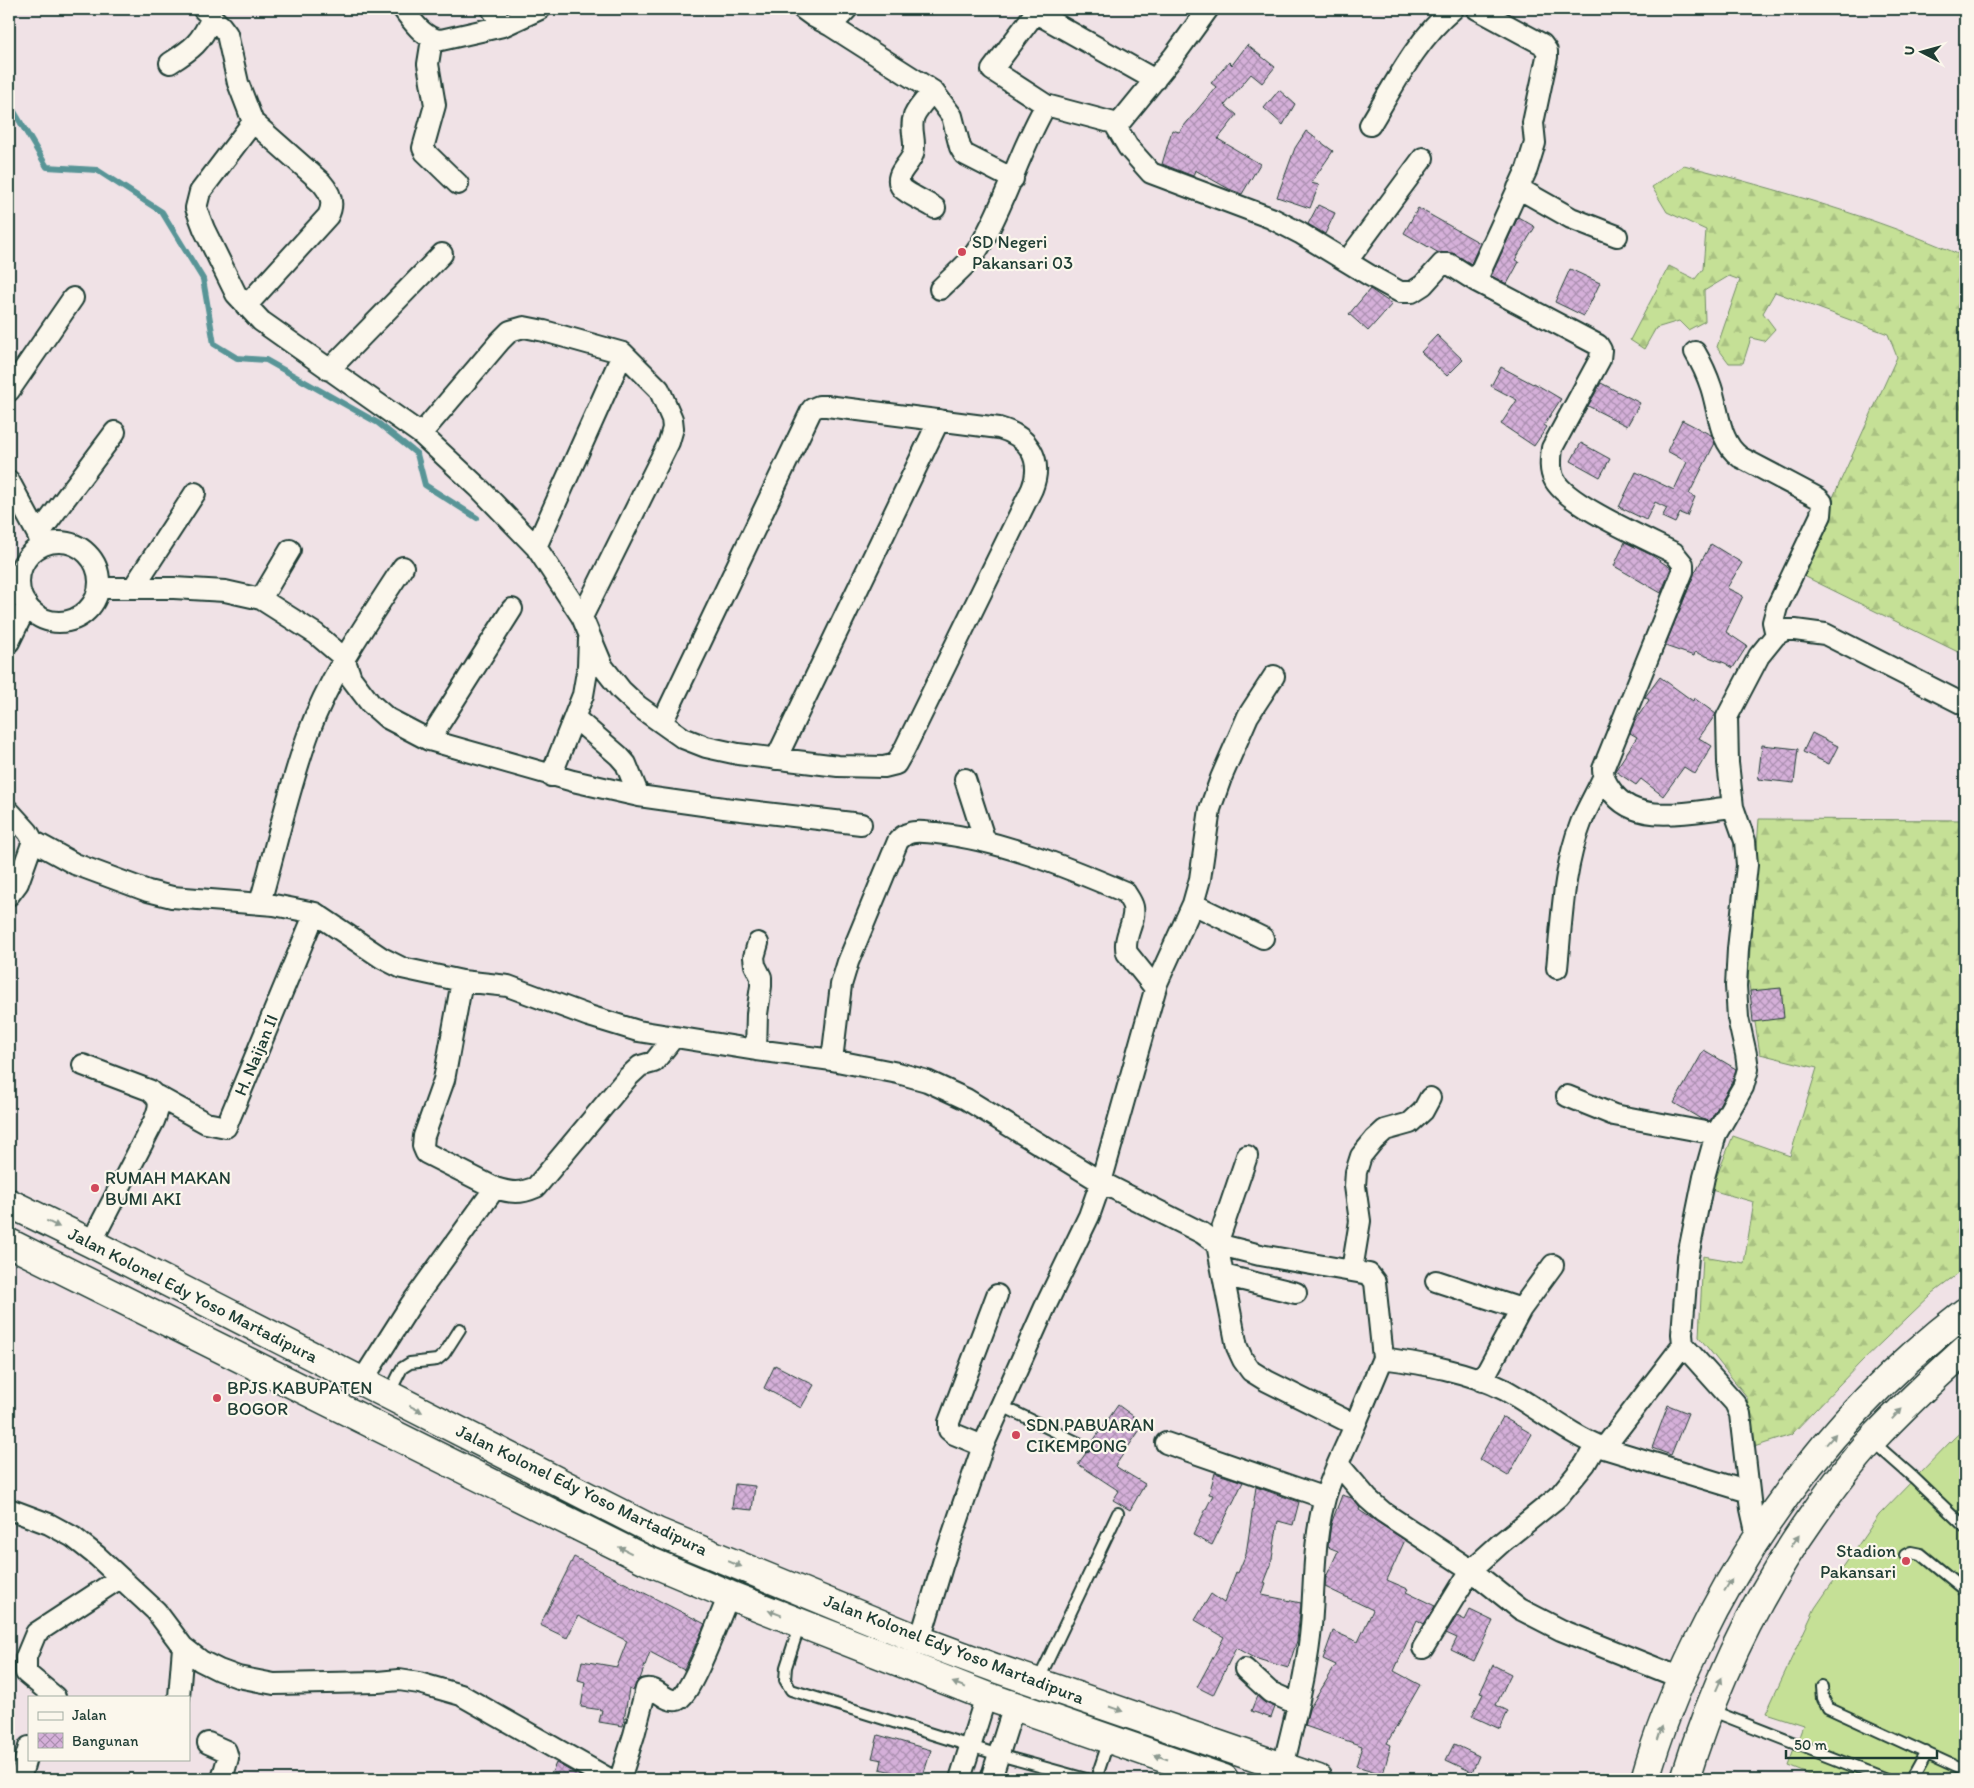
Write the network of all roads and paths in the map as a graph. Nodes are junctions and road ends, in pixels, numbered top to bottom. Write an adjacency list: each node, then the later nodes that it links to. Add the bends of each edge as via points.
1 (402, 9): 13 (street)
2 (492, 9): 11 (street)
3 (540, 9): 11 (street)
4 (803, 9): 12 (street)
5 (847, 9): 12 (street)
6 (1208, 9): 15 (street)
7 (1453, 9): 19 (street, via 1438,22 1408,61)
8 (1477, 9): 24 (street, via 1542,44 1547,51 1534,123 1535,143)
9 (1037, 11): 15 (street); 17 (street, via 992,70)
10 (208, 13): 14 (street, via 206,32 193,48); 18 (street, via 226,34 238,83)
11 (503, 26): 13 (street)
12 (831, 26): 16 (street)
13 (432, 40): 23 (street, via 428,64 435,105 423,148)
14 (170, 63)
15 (1155, 80): 20 (street)
16 (933, 91): 22 (street, via 952,116 964,154); 25 (street, via 914,116 915,145 899,180 903,189)
17 (1046, 105): 20 (street); 22 (street, via 1032,128)
18 (253, 122): 32 (street, via 200,192 196,208 236,294); 32 (street, via 321,182 332,201 328,216)
19 (1370, 125)
20 (1117, 126): 28 (street, via 1128,147 1151,173 1272,218)
21 (1423, 158): 28 (street)
22 (1012, 180): 30 (street, via 981,245)
23 (458, 184)
24 (1518, 188): 26 (street, via 1571,218); 29 (street)
25 (935, 208)
26 (1617, 236)
27 (442, 254): 35 (street)
28 (1347, 261): 29 (street, via 1404,293 1423,286 1446,263)
29 (1476, 281): 62 (street, via 1598,345 1600,358 1552,448 1550,461 1554,480 1577,502 1674,553 1683,564 1680,583 1603,769)
30 (940, 289)
31 (73, 298): 36 (street)
32 (246, 306): 35 (street, via 261,321)
33 (1695, 352): 52 (street, via 1704,367 1731,451 1822,502 1821,516 1777,607 1773,622)
34 (623, 353): 39 (street, via 524,327 510,331); 43 (street); 51 (street, via 659,389 672,428 670,442)
35 (329, 370): 39 (street)
36 (9, 391)
37 (939, 420): 58 (street, via 827,406 812,409); 60 (street); 60 (street, via 1000,428 1018,435 1035,458 1032,489 896,764 865,767)
38 (115, 432): 42 (street)
39 (421, 434): 43 (street)
40 (9, 481): 42 (street)
41 (195, 493): 47 (street)
42 (40, 540): 46 (street, via 70,542 87,552 98,569); 49 (street, via 19,577)
43 (536, 547): 51 (street)
44 (290, 550): 48 (street)
45 (403, 567): 54 (street)
46 (99, 588): 47 (street); 49 (street, via 91,607 64,622 43,619)
47 (133, 588): 48 (street, via 225,591)
48 (260, 599): 54 (street, via 316,634)
49 (27, 606): 53 (street)
50 (512, 609): 59 (street)
51 (586, 625): 57 (street, via 588,666); 58 (street, via 603,667 621,690)
52 (1776, 635): 56 (street, via 1785,630 1825,634); 66 (street, via 1759,656 1727,717 1728,763)
53 (9, 642)
54 (344, 658): 59 (street, via 351,678 370,703 387,718); 71 (street, via 310,730)
55 (1274, 676): 72 (street, via 1248,716 1212,801)
56 (1965, 705)
57 (575, 718): 61 (street); 64 (street, via 626,764)
58 (662, 723): 60 (street, via 683,738 706,747)
59 (429, 740): 61 (street)
60 (776, 759)
61 (551, 776): 64 (street)
62 (1603, 778): 66 (street, via 1619,800 1639,812); 76 (street, via 1581,823 1571,857)
63 (965, 779): 69 (street)
64 (639, 796): 67 (street)
65 (9, 811): 68 (street)
66 (1735, 811): 86 (street, via 1745,840 1746,883 1736,986 1738,1018 1748,1069 1743,1087)
67 (862, 824)
68 (33, 841): 70 (street, via 18,883); 71 (street, via 76,864 148,891 192,900)
69 (985, 841): 78 (street, via 1125,892 1133,907 1125,947); 81 (street, via 912,832 898,841 841,985)
70 (9, 894)
71 (260, 903): 73 (street)
72 (1193, 904): 74 (street); 78 (street)
73 (315, 913): 77 (street, via 402,968); 83 (street, H. Naijan II, via 226,1127 206,1123)
74 (1263, 938)
75 (758, 943): 80 (street, via 754,957 761,986)
76 (1557, 968)
77 (462, 980): 79 (street, via 508,986 638,1031); 89 (street, via 447,1071 423,1146 426,1153)
78 (1155, 988): 88 (street)
79 (674, 1037): 80 (street); 89 (street, via 654,1062 640,1066 627,1078 536,1187 523,1193)
80 (756, 1050): 81 (street)
81 (832, 1060): 88 (street, via 928,1081 966,1099)
82 (83, 1065): 83 (street)
83 (157, 1096): 92 (street, via 160,1104 154,1121)
84 (1567, 1096): 86 (street, via 1614,1115)
85 (1430, 1098): 95 (street, via 1423,1111 1410,1123 1385,1130 1361,1156 1354,1186 1360,1221)
86 (1716, 1134): 103 (street, via 1688,1256)
87 (1247, 1156): 93 (street)
88 (1101, 1182): 93 (street, via 1202,1233); 109 (street, via 1089,1216)
89 (495, 1188): 106 (street, via 411,1304)
90 (9, 1202): 92 (main road, Jalan Kolonel Edy Yoso Martadipura, one-way to 92)
91 (9, 1243): 129 (main road, Jalan Kolonel Edy Yoso Martadipura, one-way to 91, via 646,1560)
92 (91, 1243): 106 (main road, Jalan Kolonel Edy Yoso Martadipura)
93 (1217, 1244): 95 (street, via 1327,1268); 96 (street)
94 (1553, 1265): 100 (street)
95 (1352, 1270): 105 (street, via 1369,1274 1375,1282)
96 (1223, 1275): 98 (street); 110 (street, via 1237,1347 1251,1371)
97 (1436, 1282): 100 (street)
98 (1296, 1293)
99 (997, 1294): 113 (street, via 949,1422 949,1430 954,1434)
100 (1521, 1309): 107 (street)
101 (1965, 1312): 116 (main road, one-way to 101, via 1866,1399 1930,1338)
102 (460, 1329): 108 (lane, via 437,1360 402,1368)
103 (1683, 1345): 115 (street); 119 (street, via 1735,1403 1740,1414)
104 (1965, 1350): 111 (main road, one-way to 104, via 1922,1388)
105 (1383, 1358): 107 (street, via 1450,1370); 110 (street)
106 (362, 1381): 108 (main road, Jalan Kolonel Edy Yoso Martadipura)
107 (1482, 1381): 115 (street, via 1517,1397)
108 (388, 1394): 131 (main road, Jalan Kolonel Edy Yoso Martadipura, one-way to 131, via 657,1532)
109 (1000, 1405): 113 (street); 114 (lane)
110 (1355, 1424): 117 (street)
111 (1871, 1441): 118 (main road); 123 (lane)
112 (1166, 1443): 120 (street)
113 (983, 1446): 131 (street)
114 (1085, 1446)
115 (1600, 1447): 119 (street); 126 (street, via 1558,1497)
116 (1808, 1464): 118 (main road); 124 (main road)
117 (1339, 1465): 120 (street); 126 (street, via 1368,1500 1383,1512)
118 (1832, 1488): 144 (main road, one-way to 118, via 1742,1632 1784,1557)
119 (1749, 1492): 124 (street)
120 (1325, 1498): 142 (street, via 1314,1551 1310,1639)
121 (9, 1509): 127 (street, via 49,1524 72,1537)
122 (1118, 1513): 137 (lane)
123 (1965, 1527)
124 (1757, 1536): 136 (main road, one-way to 124, via 1716,1605)
125 (1905, 1555): 128 (lane, via 1911,1552 1921,1554)
126 (1471, 1570): 133 (street); 136 (street, via 1520,1609 1560,1630)
127 (120, 1578): 132 (street, via 156,1611); 139 (street, via 36,1633 26,1658 26,1673)
128 (1965, 1590)
129 (729, 1595): 130 (main road, Jalan Kolonel Edy Yoso Martadipura, one-way to 129); 156 (street, via 694,1679 682,1698 669,1699 654,1689 646,1689)
130 (801, 1623): 141 (main road, Jalan Kolonel Edy Yoso Martadipura, one-way to 130); 147 (lane, via 786,1667 785,1680 791,1690)
131 (920, 1640): 134 (main road, Jalan Kolonel Edy Yoso Martadipura)
132 (183, 1647): 140 (street); 155 (street, via 219,1670 274,1684 399,1680 461,1695)
133 (1423, 1648)
134 (994, 1668): 137 (main road, Jalan Kolonel Edy Yoso Martadipura); 141 (main road)
135 (1245, 1669): 142 (street, via 1270,1692)
136 (1681, 1678): 163 (main road, one-way to 136)
137 (1030, 1679): 143 (main road); 151 (main road, Jalan Kolonel Edy Yoso Martadipura, one-way to 151)
138 (1822, 1687): 149 (lane, via 1828,1708)
139 (54, 1696)
140 (179, 1696)
141 (986, 1696): 143 (main road, Jalan Kolonel Edy Yoso Martadipura); 147 (street)
142 (1297, 1704): 151 (street)
143 (1014, 1706): 145 (main road, Jalan Kolonel Edy Yoso Martadipura); 150 (street)
144 (1708, 1709): 164 (main road); 165 (lane)
145 (1110, 1739): 160 (lane); 161 (main road, Jalan Kolonel Edy Yoso Martadipura, one-way to 145)
146 (208, 1743): 154 (street, via 226,1751 228,1758)
147 (970, 1746): 150 (lane); 157 (street)
148 (28, 1751): 153 (street)
149 (1926, 1752): 152 (lane); 166 (lane)
150 (999, 1755): 158 (street); 159 (lane)
151 (1283, 1768): 162 (main road, Jalan Kolonel Edy Yoso Martadipura)
152 (1965, 1769)
153 (20, 1779)
154 (222, 1779)
155 (609, 1779)
156 (620, 1779)
157 (960, 1779)
158 (991, 1779)
159 (1086, 1779)
160 (1096, 1779)
161 (1224, 1779)
162 (1318, 1779)
163 (1645, 1779)
164 (1685, 1779)
165 (1886, 1779)
166 (1911, 1779)

